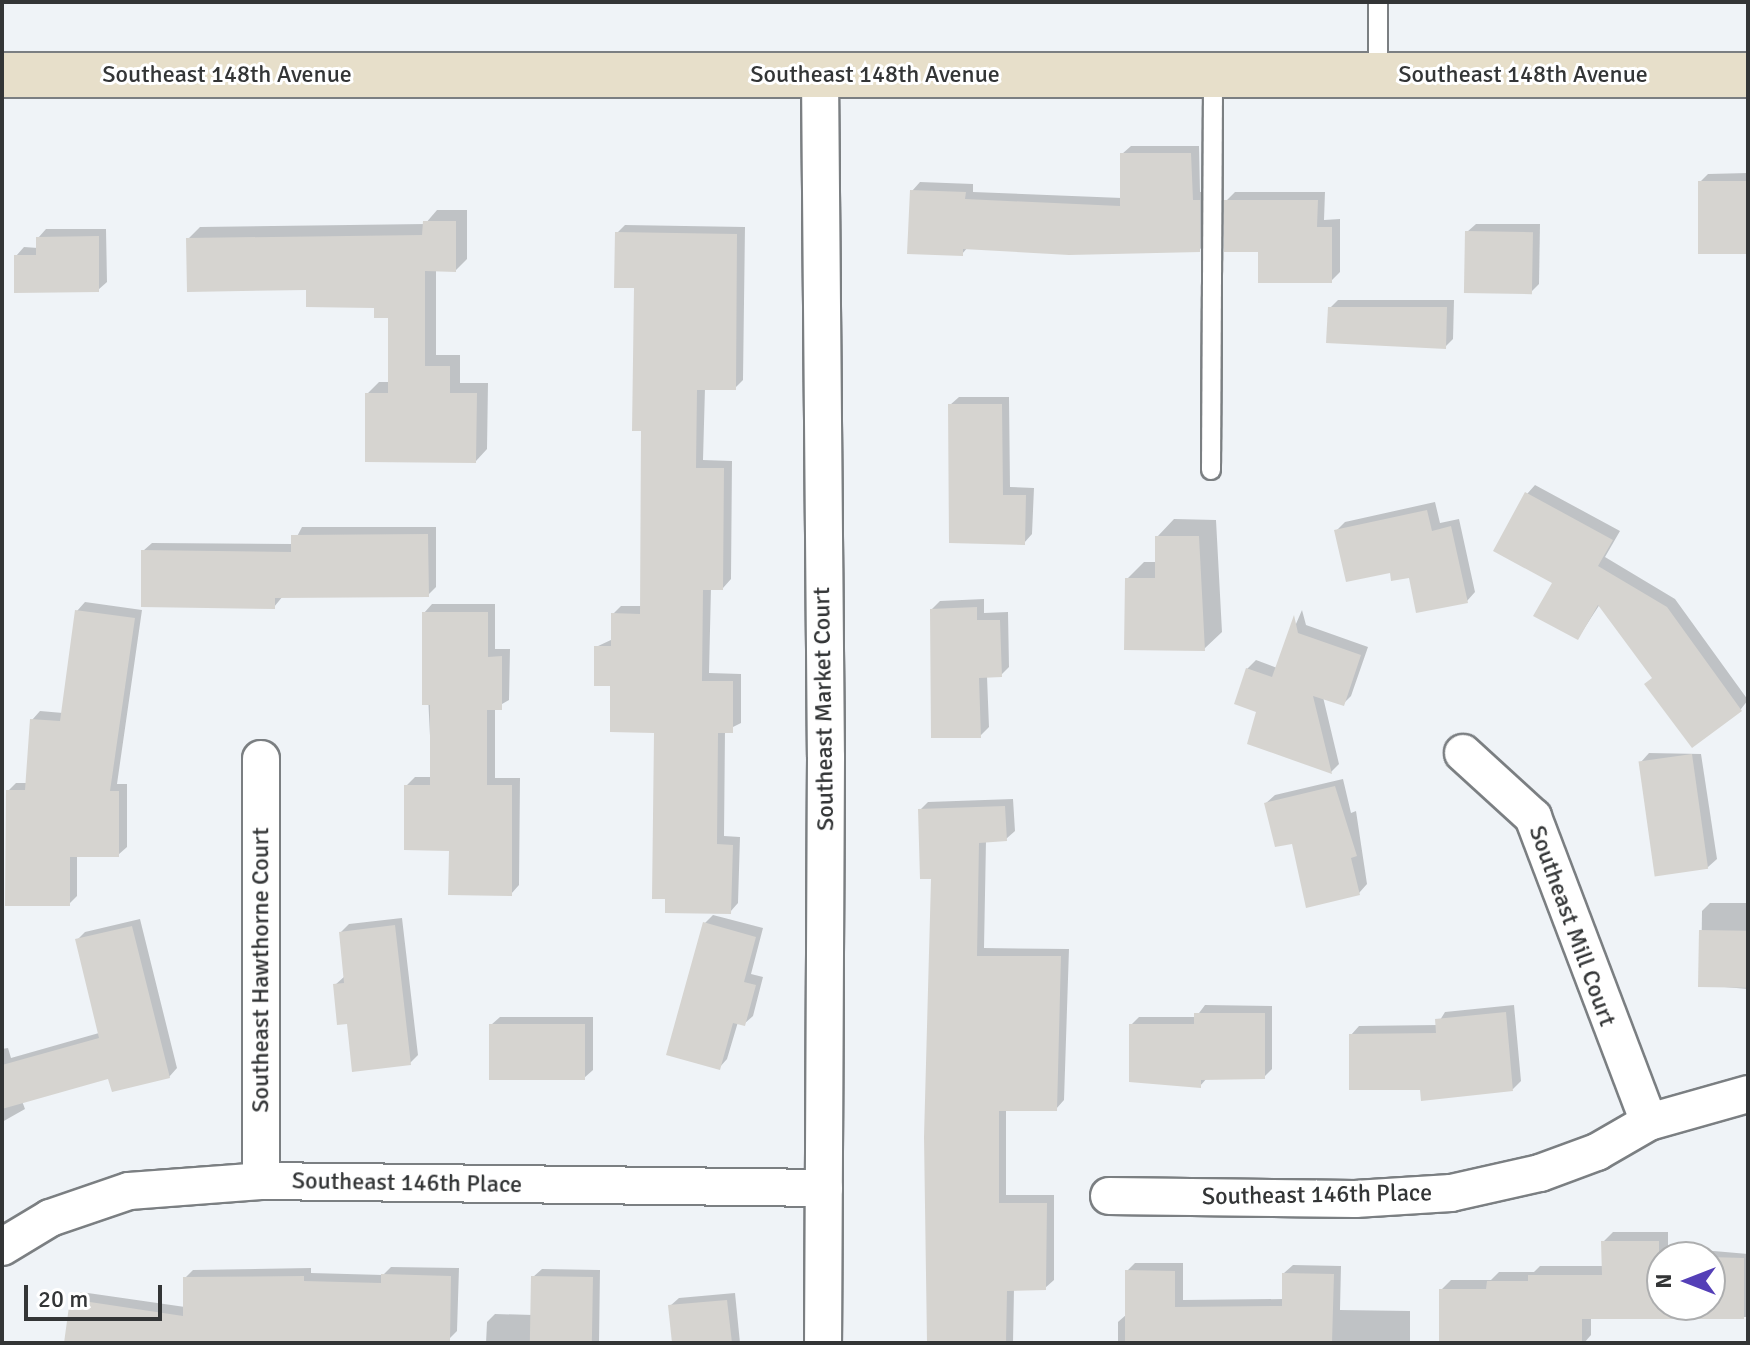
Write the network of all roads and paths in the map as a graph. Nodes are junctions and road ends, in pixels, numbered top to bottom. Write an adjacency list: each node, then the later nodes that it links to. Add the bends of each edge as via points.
1 (1378, 2): 4 (lane)
2 (1213, 74): 4 (main road, Southeast 148th Avenue); 6 (main road, Southeast 148th Avenue); 7 (lane)
3 (2, 75): 6 (main road, Southeast 148th Avenue)
4 (1378, 75): 5 (main road, Southeast 148th Avenue)
5 (1748, 75)
6 (820, 76): 13 (street, Southeast Market Court)
7 (1211, 470)
8 (1463, 753): 11 (street, Southeast Mill Court, via 1533,817)
9 (261, 759): 12 (street, Southeast Hawthorne Court)
10 (1748, 1094): 11 (street, Southeast 146th Place)
11 (1649, 1122): 14 (street, Southeast 146th Place, via 1597,1152 1540,1173 1451,1193 1355,1199)
12 (261, 1181): 13 (street, Southeast 146th Place); 15 (street, Southeast 146th Place, via 129,1191 50,1218)
13 (824, 1188): 16 (street, Southeast Market Court)
14 (1109, 1196)
15 (2, 1247)
16 (823, 1343)

